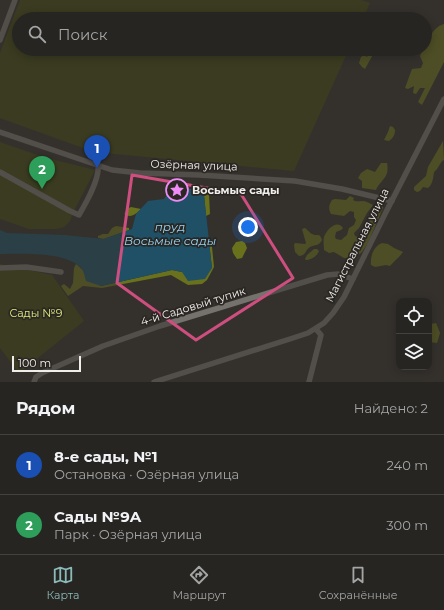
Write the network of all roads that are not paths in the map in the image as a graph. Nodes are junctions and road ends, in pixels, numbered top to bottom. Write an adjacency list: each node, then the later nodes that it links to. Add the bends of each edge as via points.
1 (15, 0): 2 (street)
2 (0, 40)
3 (444, 99): 7 (street, Магистральная улица)
4 (0, 132): 5 (street, Озёрная улица)
5 (98, 165): 6 (street, via 97,179 79,215); 7 (street, Озёрная улица, via 112,170 140,173 296,181)
6 (0, 172)
7 (392, 201): 10 (street, Магистральная улица)
8 (0, 268): 9 (street, via 26,267)
9 (61, 272)
10 (353, 279): 11 (street, Магистральная улица, via 333,313 324,324); 12 (street, 4-й Садовый тупик, via 338,274 326,275 160,326 103,346 42,373)
11 (316, 328): 13 (street, Магистральная улица, via 308,333); 14 (street, via 320,335)
12 (34, 382)
13 (154, 382)
14 (309, 382)

